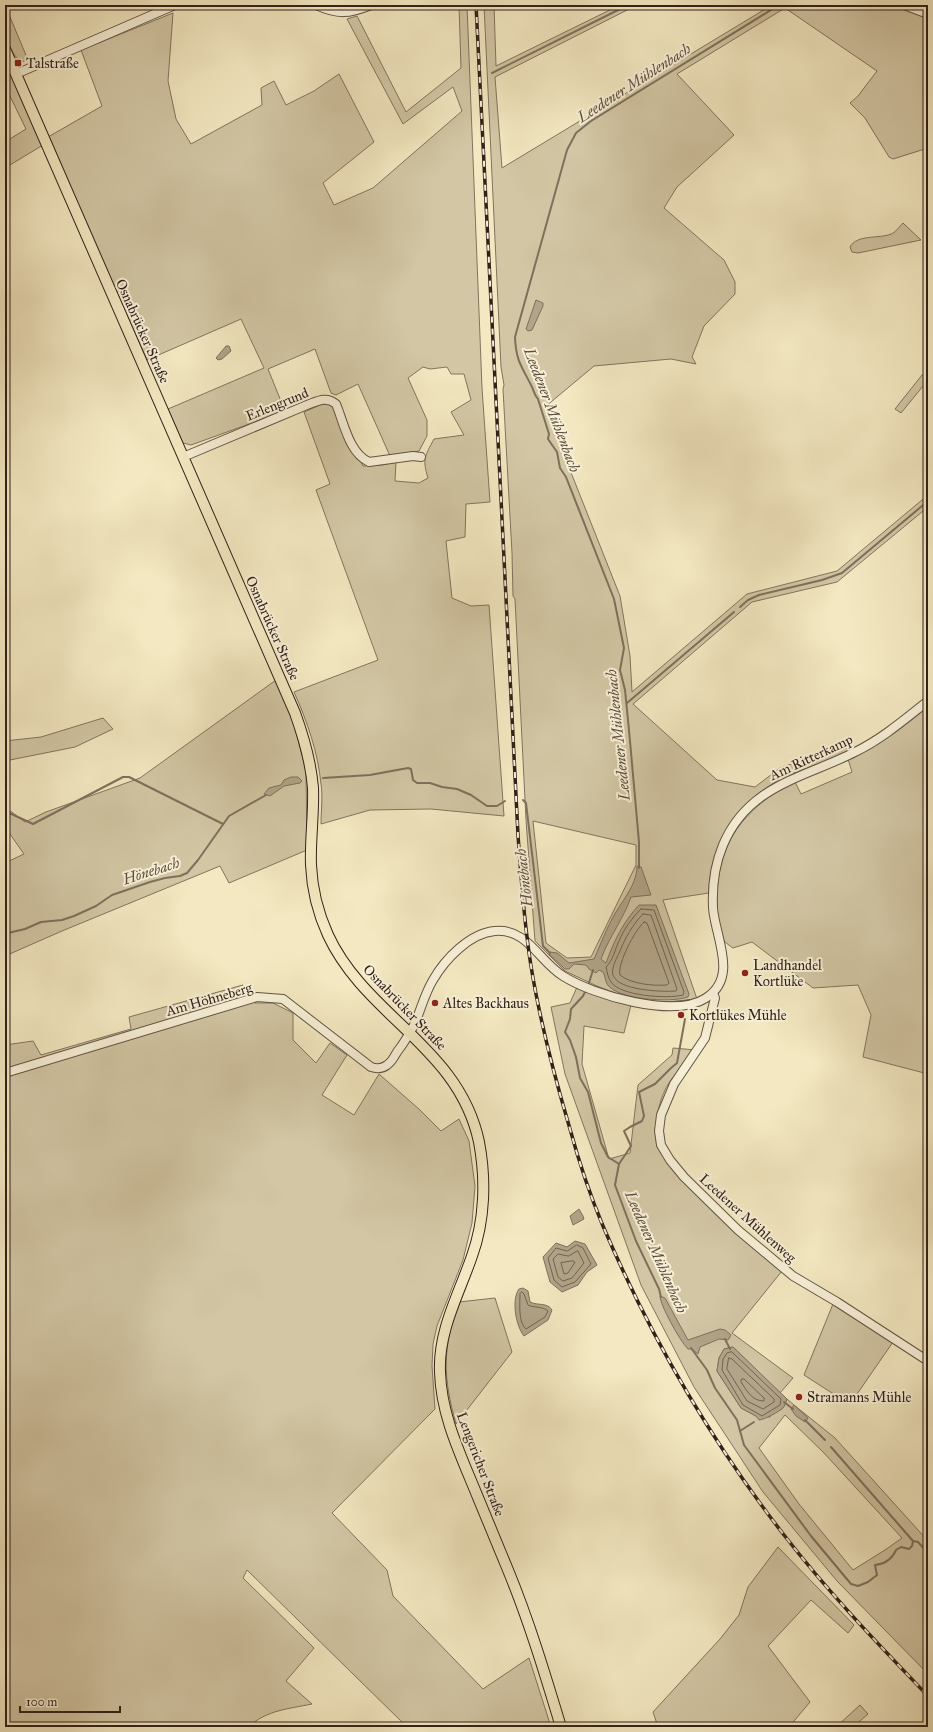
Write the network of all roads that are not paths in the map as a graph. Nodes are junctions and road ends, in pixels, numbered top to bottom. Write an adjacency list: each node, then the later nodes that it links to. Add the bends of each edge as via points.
1 (175, 5): 7 (street)
2 (316, 5): 3 (street, via 346,13)
3 (371, 5)
4 (904, 5): 5 (street)
5 (928, 14)
6 (5, 49): 7 (main road, Osnabrücker Straße)
7 (16, 74): 8 (main road, Osnabrücker Straße)
8 (183, 457): 9 (street, Erlengrund, via 324,399 336,404 352,444 362,459 369,462); 12 (main road, Osnabrücker Straße, via 295,713 303,737 313,788 311,864 320,913 327,933 338,955 365,990)
9 (421, 457)
10 (928, 701): 11 (street, Am Ritterkamp, via 891,730 856,752 776,786 751,804 731,829 723,846 714,886 714,922 724,960 723,974)
11 (713, 993): 12 (street, via 700,1002 664,1006 643,1005 596,991 563,976 520,936 503,931 485,932 468,942 439,971); 15 (street, Leedener Mühlenweg, via 715,998 705,1038 674,1084 661,1115 661,1145 684,1177 738,1230 793,1276)
12 (410, 1033): 13 (street, Am Höhneberg, via 389,1064 377,1069 371,1068 283,999 257,997); 14 (main road, Osnabrücker Straße, via 452,1079 468,1112 479,1147 484,1177)
13 (5, 1073)
14 (483, 1207): 16 (main road, Lengericher Straße, via 474,1253 449,1316 441,1344 439,1371 443,1400 452,1433 510,1575)
15 (928, 1361)
16 (561, 1727)

